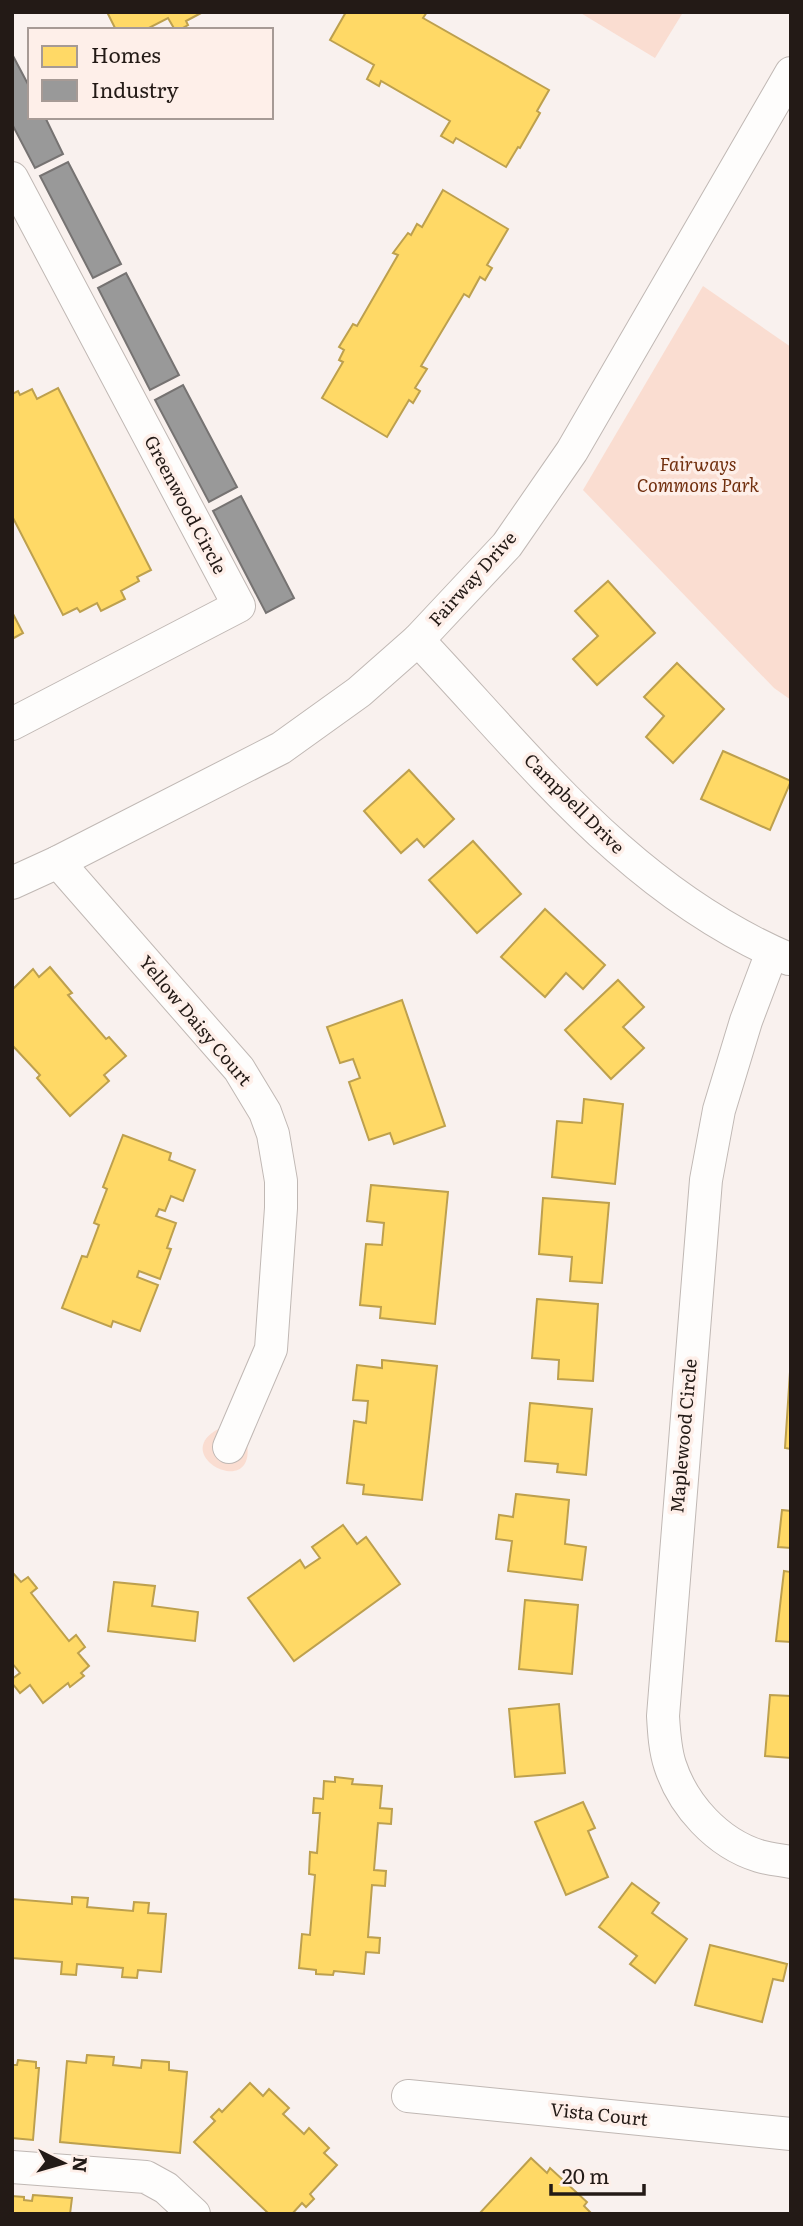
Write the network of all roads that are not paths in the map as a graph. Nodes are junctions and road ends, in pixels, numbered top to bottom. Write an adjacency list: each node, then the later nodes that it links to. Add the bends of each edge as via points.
1 (791, 73): 3 (street, Fairway Drive, via 572,451 506,545)
2 (12, 178): 4 (street, Greenwood Circle, via 239,606)
3 (418, 640): 5 (street, Fairway Drive, via 359,692 281,748); 7 (street, Campbell Drive, via 610,843 669,891 741,937)
4 (12, 724)
5 (58, 862): 6 (street, Fairway Drive); 8 (street, Yellow Daisy Court, via 239,1069 273,1134 281,1208 271,1349)
6 (12, 883)
7 (781, 956): 9 (street, Maplewood Circle, via 746,1021 719,1110 706,1180 663,1716 670,1765 683,1794 706,1824 742,1849)
8 (229, 1447)
9 (791, 1862)
10 (408, 2096): 11 (street, Vista Court)
11 (791, 2134)
12 (12, 2167): 13 (street, via 146,2177)
13 (194, 2214)

